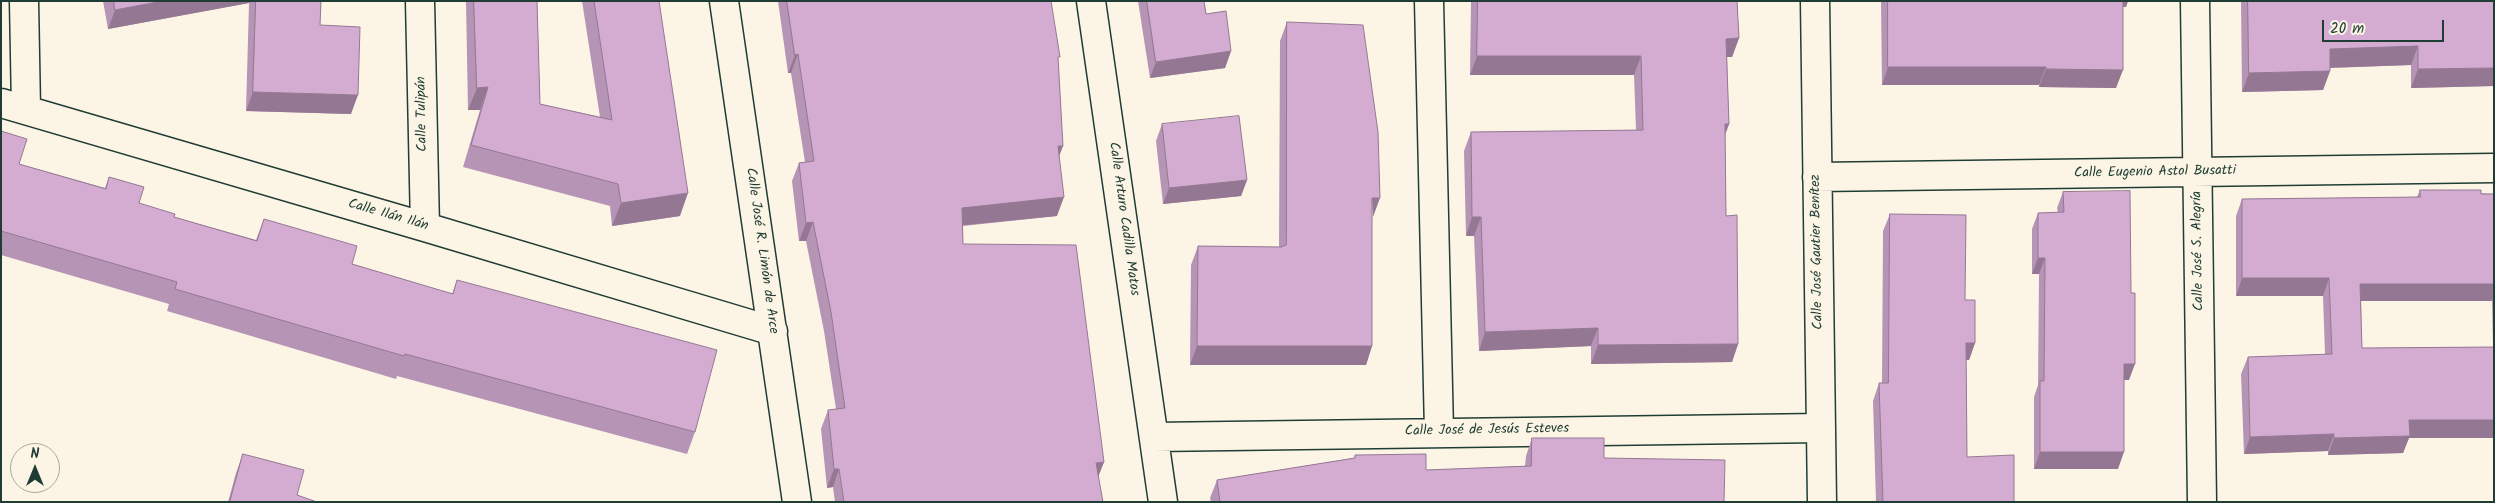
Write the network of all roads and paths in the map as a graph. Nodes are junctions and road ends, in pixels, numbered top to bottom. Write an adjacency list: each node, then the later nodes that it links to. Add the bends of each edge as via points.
1 (24, 1): 8 (street)
2 (420, 1): 12 (street, Calle Tulipán)
3 (724, 1): 13 (street, Calle José R. Limón de Arce)
4 (1091, 1): 16 (street, Calle Arturo Cadilla Matos)
5 (1429, 1): 15 (street)
6 (1815, 1): 11 (street, Calle José Gautier Benítez)
7 (2195, 1): 10 (street, Calle José S. Alegría)
8 (14, 106): 12 (street, Calle Ilán Ilán)
9 (2494, 168): 10 (street, Calle Eugenio Astol Busatti)
10 (2198, 172): 11 (street, Calle Eugenio Astol Busatti); 20 (street, Calle José S. Alegría)
11 (1817, 176): 14 (street, Calle José Gautier Benítez)
12 (425, 226): 13 (street, Calle Ilán Ilán)
13 (773, 331): 17 (street, Calle José R. Limón de Arce)
14 (1821, 428): 15 (street, Calle José de Jesús Esteves); 19 (street, Calle José Gautier Benítez)
15 (1439, 432): 16 (street, Calle José de Jesús Esteves)
16 (1154, 437): 18 (street, Calle Arturo Cadilla Matos)
17 (797, 502)
18 (1163, 502)
19 (1822, 502)
20 (2202, 502)

